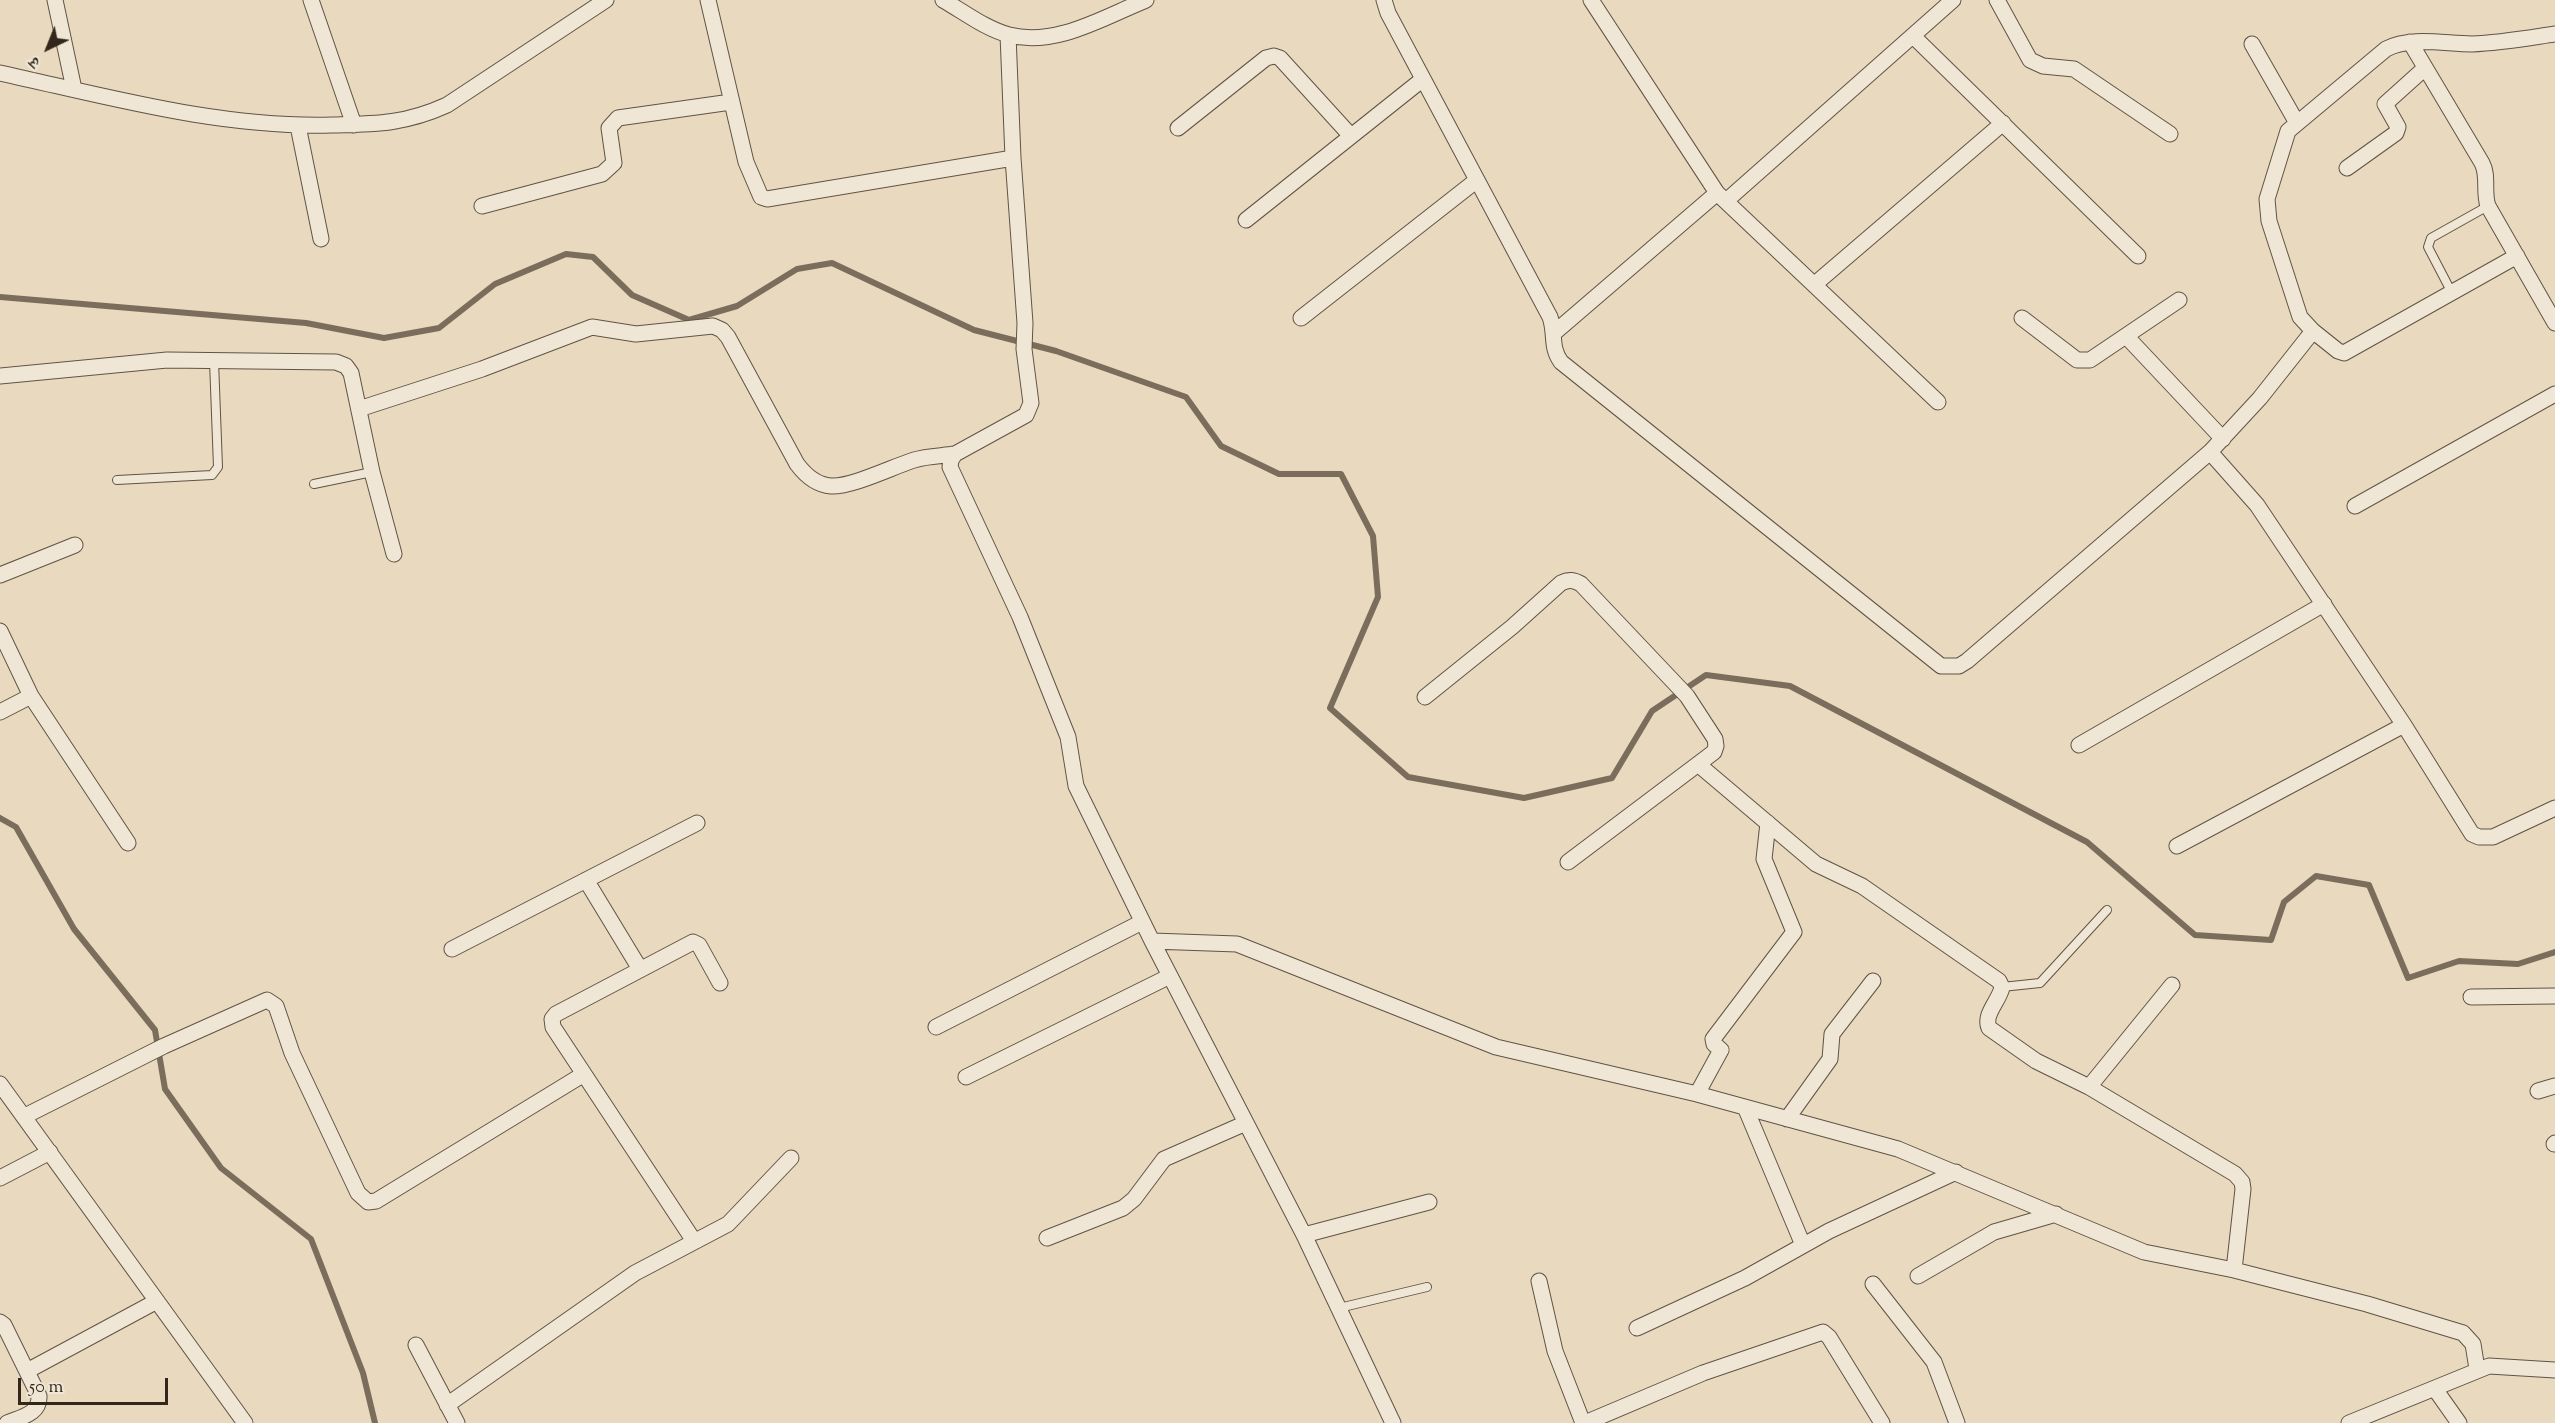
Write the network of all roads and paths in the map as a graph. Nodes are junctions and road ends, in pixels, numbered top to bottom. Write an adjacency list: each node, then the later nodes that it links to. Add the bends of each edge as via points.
1 (55, 0): 19 (street)
2 (311, 0): 23 (street)
3 (708, 0): 20 (street)
4 (943, 0): 12 (street)
5 (1146, 0): 12 (street, via 1063,34 1031,38)
6 (1384, 0): 18 (street)
7 (1591, 0): 31 (street)
8 (1953, 0): 13 (street)
9 (1997, 0): 26 (street, via 2030,60 2037,65 2074,69)
10 (600, 2): 23 (street, via 447,105 389,124)
11 (2555, 34): 14 (street, via 2474,44)
12 (1008, 35): 28 (street)
13 (1913, 36): 21 (street); 31 (street)
14 (2410, 42): 16 (street); 22 (street, via 2386,49)
15 (2253, 44): 22 (street)
16 (2425, 68): 29 (street, via 2385,104 2398,127 2396,133); 33 (street, via 2485,169)
17 (0, 73): 19 (street)
18 (1423, 79): 27 (street); 30 (street)
19 (74, 89): 24 (street, via 233,121)
20 (731, 102): 28 (street, via 757,192 767,199); 32 (street, via 618,118 609,128 614,163 602,174)
21 (2003, 123): 36 (street); 38 (street)
22 (2297, 123): 44 (street, via 2285,138 2269,188 2267,209 2297,311)
23 (354, 125): 24 (street)
24 (298, 126): 35 (street)
25 (1178, 128): 27 (street, via 1266,58 1274,56)
26 (2170, 134)
27 (1351, 136): 34 (street)
28 (1013, 158): 54 (street, via 1024,349 1031,403 1026,415)
29 (2347, 168)
30 (1477, 180): 41 (street); 45 (street, via 1550,317)
31 (1721, 197): 38 (street); 45 (street)
32 (482, 206)
33 (2488, 206): 37 (street); 39 (lane, via 2428,242)
34 (1246, 220)
35 (321, 240)
36 (2138, 256)
37 (2517, 256): 39 (street); 43 (street)
38 (1815, 284): 50 (street)
39 (2451, 293): 44 (street, via 2349,352 2338,351)
40 (2179, 300): 46 (street)
41 (1301, 318)
42 (2022, 318): 46 (street, via 2077,360 2090,360)
43 (2554, 319)
44 (2313, 331): 52 (street)
45 (1554, 333): 53 (street, via 1552,345 1561,362 1941,666 1959,666 1967,661)
46 (2126, 336): 52 (street)
47 (214, 361): 48 (street, via 167,360); 51 (street, via 336,362 351,373); 56 (lane, via 216,472)
48 (0, 376)
49 (2555, 394): 58 (street)
50 (1938, 402)
51 (359, 409): 54 (street, via 482,369 592,327 636,334 713,326 728,337 797,464 818,484 844,485 917,459); 55 (street)
52 (2223, 439): 53 (street)
53 (2210, 452): 62 (street, via 2257,505)
54 (956, 454): 78 (street, via 950,467 1020,617 1068,737 1076,786)
55 (372, 472): 57 (lane); 60 (street)
56 (117, 480)
57 (314, 484)
58 (2355, 506)
59 (75, 545): 61 (street)
60 (394, 554)
61 (0, 575)
62 (2324, 604): 67 (street); 68 (street)
63 (0, 632): 64 (street)
64 (31, 696): 66 (street); 73 (street)
65 (1425, 697): 69 (street, via 1562,583 1574,580 1687,696 1715,739 1714,752)
66 (0, 712)
67 (2404, 725): 70 (street, via 2472,834 2493,837); 74 (street)
68 (2079, 745)
69 (1699, 765): 72 (street); 75 (street)
70 (2555, 808)
71 (698, 823): 76 (street)
72 (1768, 823): 86 (street, via 1816,864 1862,886 1999,981); 96 (street, via 1764,859 1794,932 1713,1039 1721,1050)
73 (128, 843)
74 (2177, 846)
75 (1568, 862)
76 (586, 880): 80 (street); 81 (street)
77 (2107, 910): 86 (lane, via 2040,983)
78 (1142, 922): 79 (street); 89 (street)
79 (1152, 941): 82 (street); 96 (street, via 1238,944 1496,1047)
80 (452, 949)
81 (640, 969): 84 (street, via 693,942 699,945); 90 (street, via 552,1019 553,1027)
82 (1170, 976): 91 (street); 100 (street)
83 (1874, 981): 99 (street, via 1832,1034 1830,1059)
84 (720, 983)
85 (2172, 985): 94 (street)
86 (2002, 987): 94 (street, via 1988,1017 1989,1028 2036,1061)
87 (2555, 996): 88 (street)
88 (2471, 997)
89 (936, 1027)
90 (584, 1074): 98 (street, via 376,1201 368,1202 358,1193 292,1053 272,1001 262,1000 158,1048); 109 (street)
91 (966, 1077)
92 (0, 1084): 98 (street)
93 (2555, 1086): 95 (street)
94 (2089, 1087): 111 (street, via 2235,1174 2242,1182)
95 (2538, 1091)
96 (1697, 1094): 97 (street)
97 (1745, 1107): 99 (street); 110 (street)
98 (25, 1116): 101 (street)
99 (1787, 1119): 103 (street, via 1898,1149)
100 (1246, 1123): 107 (street); 108 (street, via 1164,1159 1123,1208)
101 (51, 1152): 104 (street); 116 (street)
102 (791, 1158): 109 (street, via 737,1216)
103 (1956, 1172): 106 (street); 110 (street)
104 (0, 1178)
105 (1429, 1202): 107 (street)
106 (2056, 1214): 111 (street, via 2144,1252); 112 (street, via 1994,1232)
107 (1304, 1235): 117 (street)
108 (1047, 1238)
109 (694, 1242): 125 (street, via 635,1273)
110 (1803, 1245): 119 (street, via 1745,1278)
111 (2234, 1270): 121 (street, via 2463,1333 2473,1344)
112 (1918, 1276)
113 (1539, 1281): 130 (street, via 1555,1351)
114 (1873, 1284): 132 (street, via 1934,1362)
115 (1427, 1287): 117 (lane)
116 (157, 1301): 123 (street); 127 (street)
117 (1339, 1308): 129 (street)
118 (0, 1322): 123 (street)
119 (1637, 1328)
120 (416, 1345): 125 (street)
121 (2477, 1369): 122 (street, via 2504,1365); 124 (street)
122 (2555, 1370)
123 (27, 1371): 126 (street, via 39,1405 34,1412)
124 (2435, 1389): 133 (street); 134 (street)
125 (447, 1405): 128 (street)
126 (7, 1423)
127 (245, 1423)
128 (457, 1423)
129 (1393, 1423)
130 (1584, 1423): 131 (street, via 1704,1373 1823,1332)
131 (1882, 1423)
132 (1957, 1423)
133 (2349, 1423)
134 (2459, 1423)

